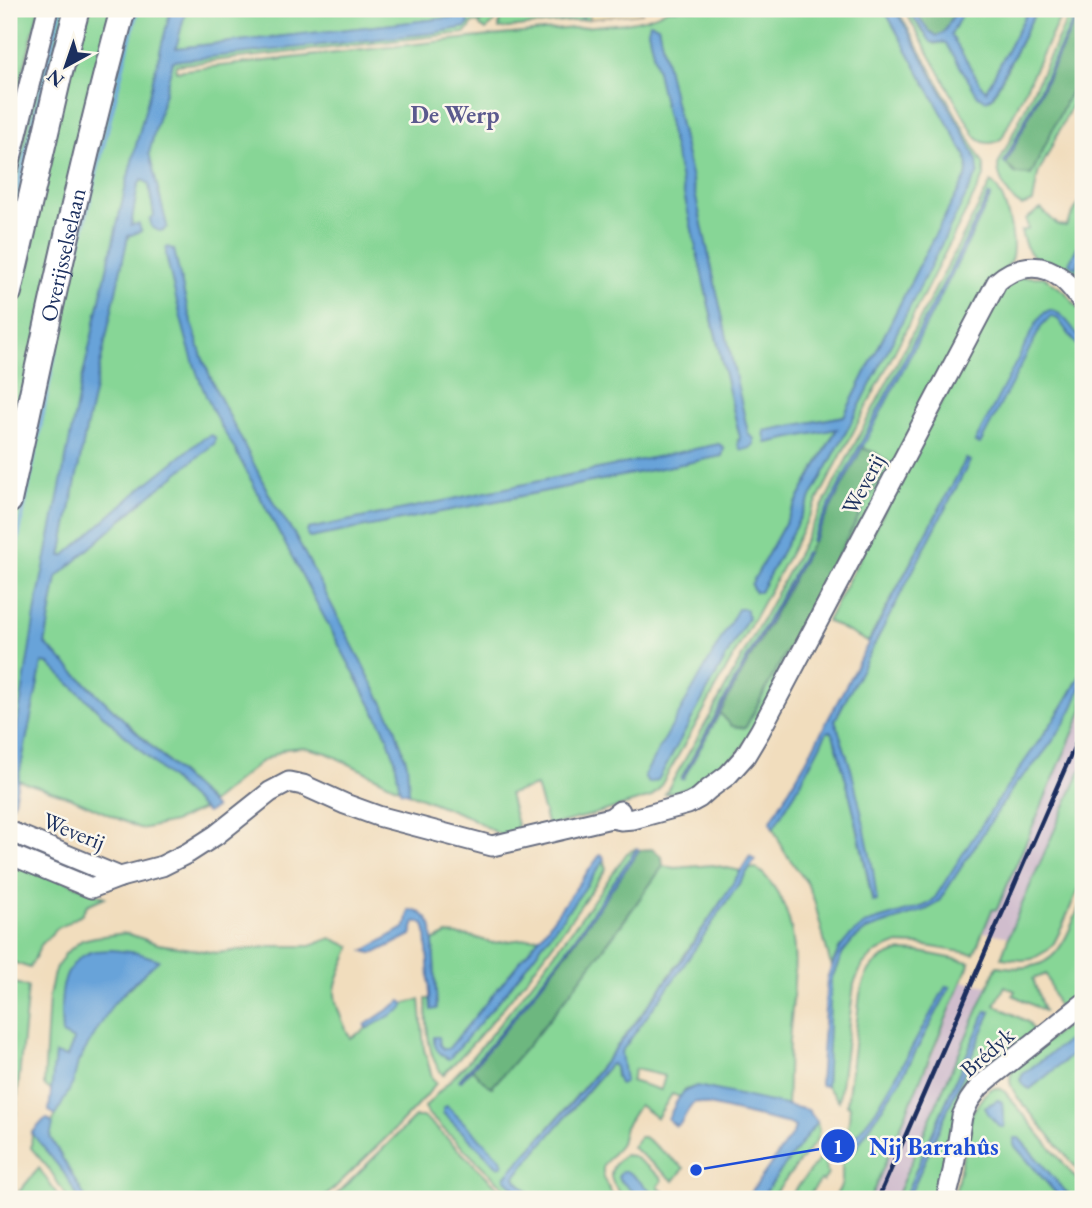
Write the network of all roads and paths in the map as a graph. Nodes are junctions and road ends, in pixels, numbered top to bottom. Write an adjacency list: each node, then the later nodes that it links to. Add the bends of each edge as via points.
1 (48, 9): 4 (street)
2 (77, 9): 5 (main road, Overijsselselaan)
3 (123, 9): 7 (main road, Overijsselselaan)
4 (9, 166)
5 (9, 292)
6 (1083, 302): 10 (street, Weverij, via 1061,277 1047,269 1024,267 993,288 760,732 728,775 699,798 632,819 611,818 492,846 378,816 289,782 188,853 162,866)
7 (9, 501)
8 (9, 831): 10 (street, Weverij)
9 (9, 854): 10 (street, Weverij, via 91,888)
10 (120, 877)
11 (1083, 1004): 12 (street, Brédyk, via 979,1087 969,1101)
12 (946, 1199)

